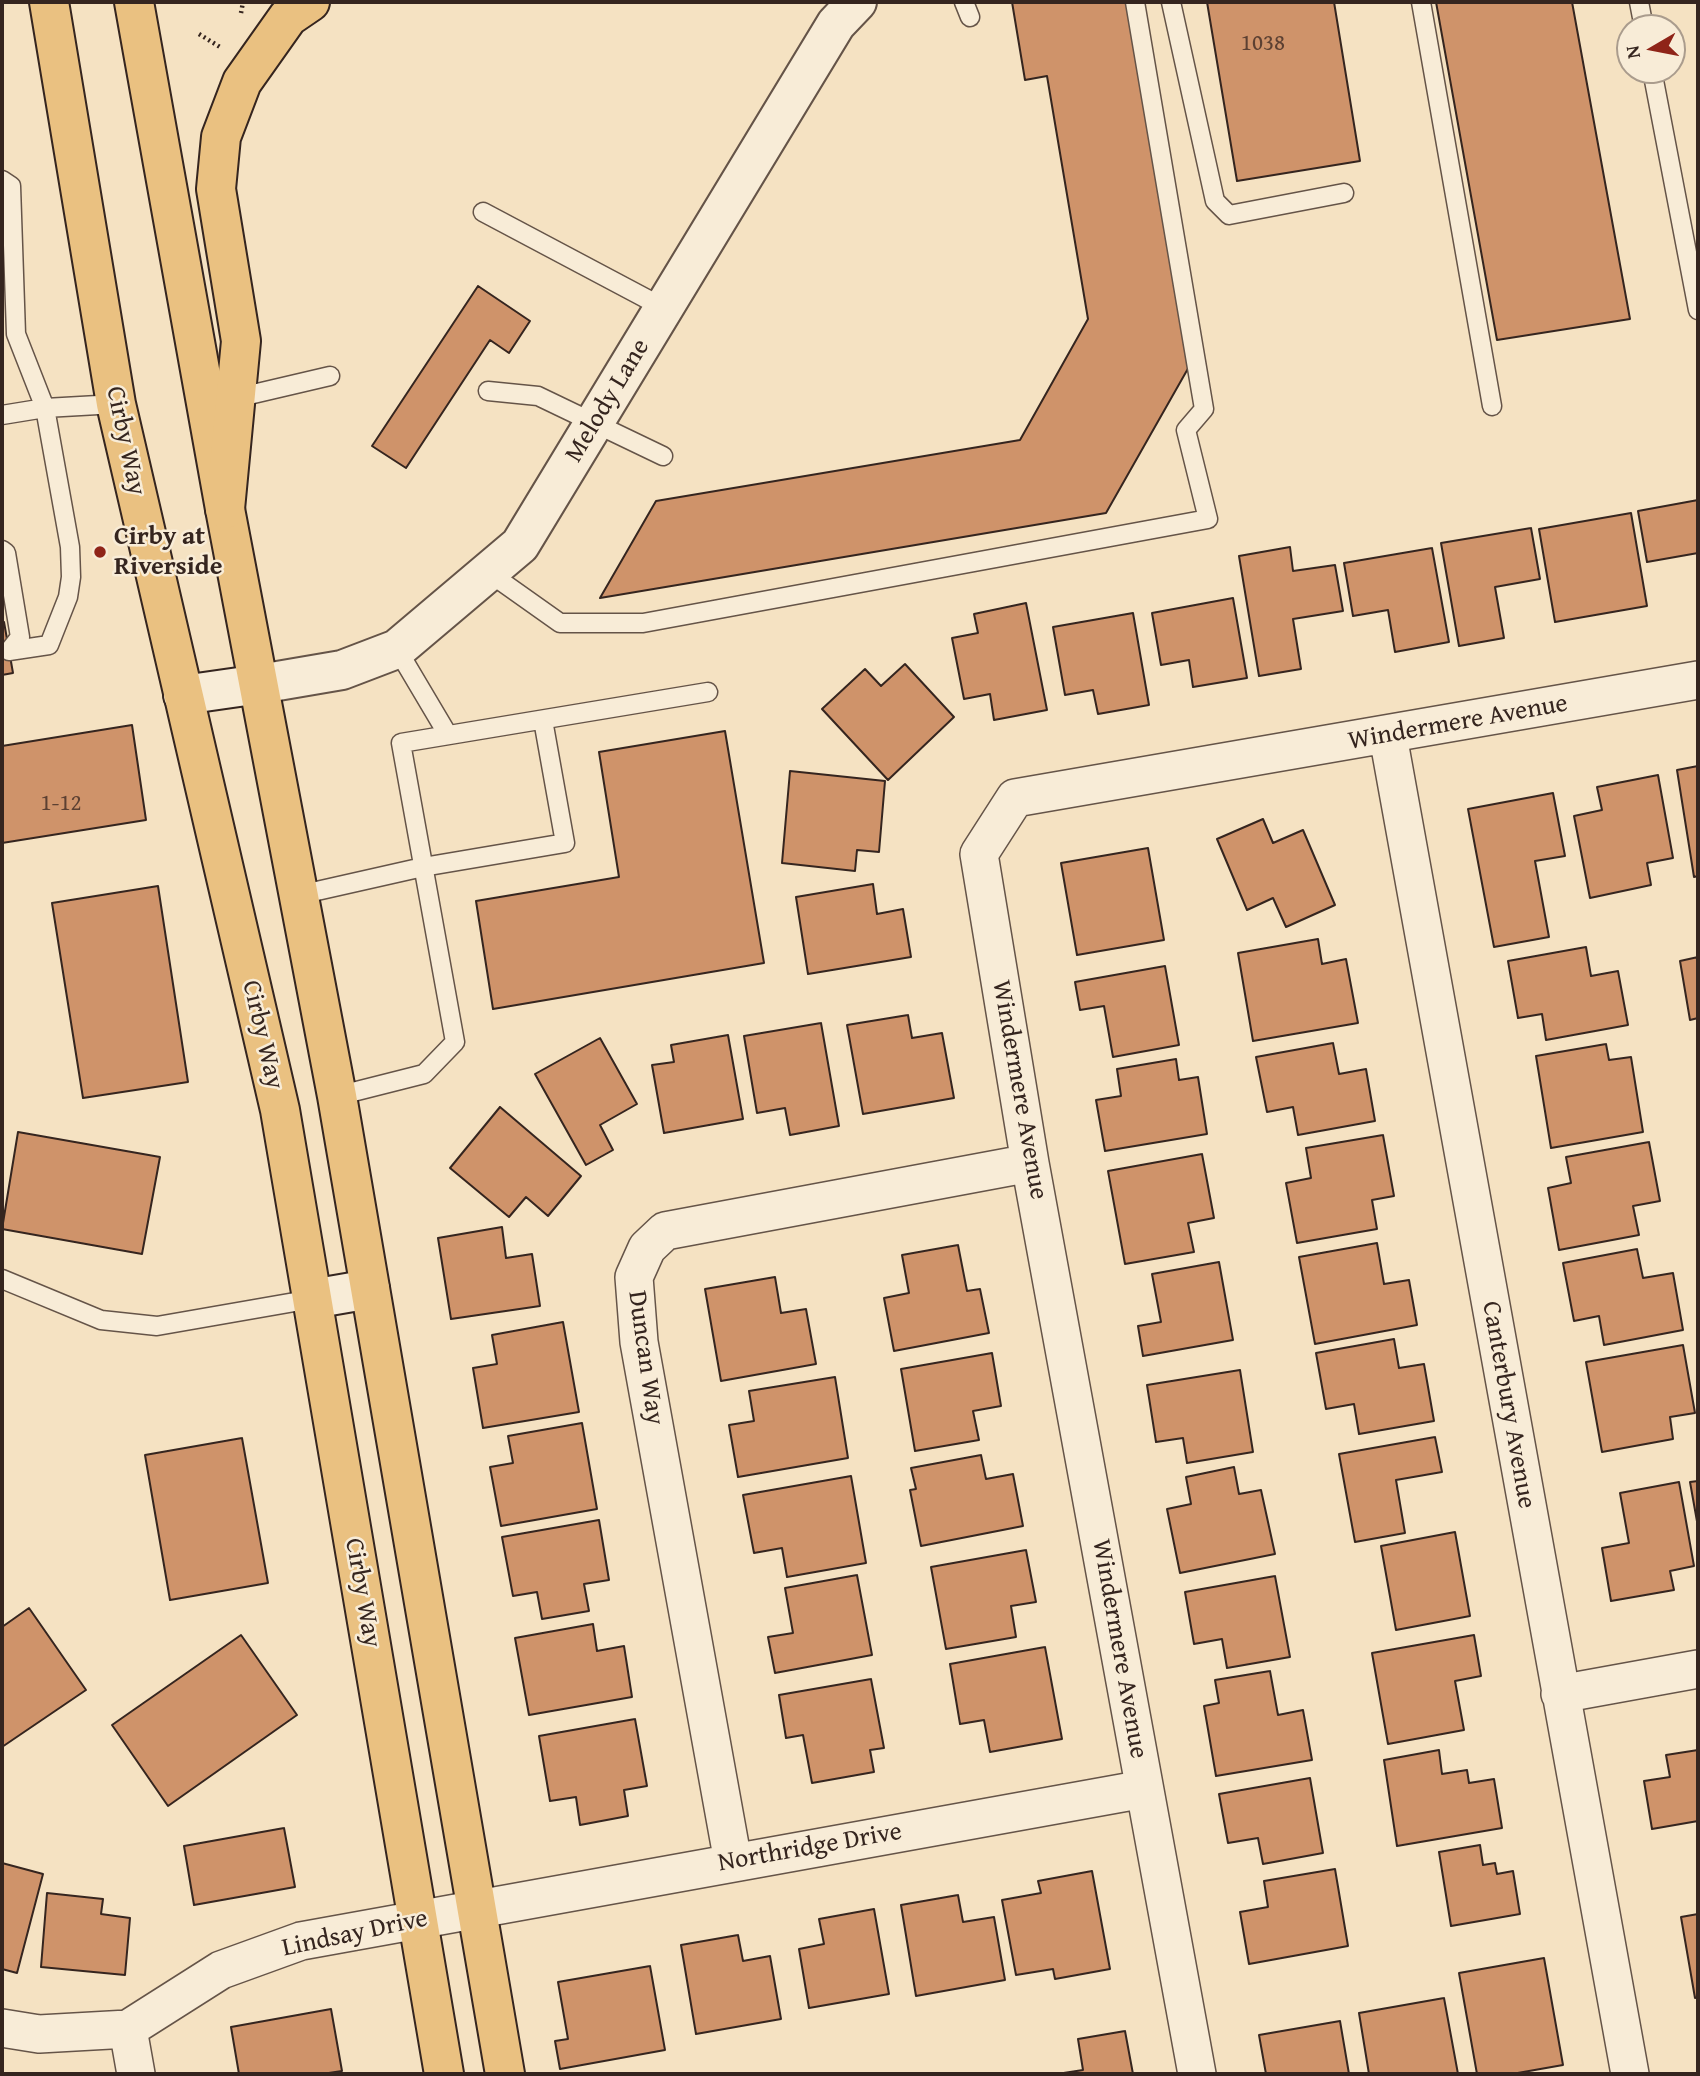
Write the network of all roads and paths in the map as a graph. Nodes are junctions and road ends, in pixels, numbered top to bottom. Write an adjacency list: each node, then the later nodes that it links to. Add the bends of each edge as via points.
1 (49, 2): 20 (main road, Cirby Way)
2 (134, 2): 26 (main road)
3 (310, 2): 19 (main road, via 288,17 242,82 221,137 216,189 241,341)
4 (857, 2): 15 (street, Melody Lane, via 836,24)
5 (1135, 2): 28 (lane, via 1204,409 1186,430 1208,519 643,623 561,623)
6 (1171, 2): 12 (lane, via 1214,201 1229,215)
7 (1421, 2): 21 (lane)
8 (199, 34): 9 (path)
9 (220, 47)
10 (1655, 84): 16 (lane)
11 (2, 180): 14 (lane, via 11,186)
12 (1344, 193)
13 (483, 212): 15 (lane)
14 (8, 246): 22 (lane, via 16,334)
15 (664, 308): 24 (street, Melody Lane)
16 (1698, 310)
17 (330, 376): 19 (lane)
18 (488, 391): 24 (lane, via 538,396)
19 (236, 398): 26 (main road)
20 (116, 404): 22 (lane); 33 (main road, Cirby Way)
21 (1492, 406)
22 (45, 408): 23 (lane); 27 (lane, via 70,547 68,597 49,645 9,651 20,637)
23 (2, 415)
24 (595, 425): 25 (lane); 28 (street, Melody Lane, via 520,545)
25 (663, 456)
26 (225, 509): 31 (main road)
27 (2, 550)
28 (488, 572): 29 (street, Melody Lane)
29 (397, 649): 31 (street, Melody Lane, via 342,670); 35 (lane)
30 (1698, 680): 36 (street, Windermere Avenue)
31 (260, 684): 33 (street, Melody Lane); 38 (main road)
32 (708, 692): 34 (lane)
33 (183, 695): 43 (main road, Cirby Way, via 280,1110)
34 (543, 720): 35 (lane); 37 (lane, via 565,844)
35 (448, 735): 37 (lane, via 401,743)
36 (1388, 736): 40 (street, Windermere Avenue, via 1015,798 979,854); 45 (street, Canterbury Avenue)
37 (423, 867): 38 (lane); 39 (lane, via 455,1042 424,1074)
38 (299, 895): 39 (main road)
39 (337, 1096): 42 (main road)
40 (1030, 1163): 46 (street, Windermere Avenue); 47 (street, Duncan Way, via 664,1231 647,1248 634,1277 639,1342)
41 (2, 1279): 43 (lane, via 101,1320 157,1326)
42 (370, 1289): 43 (street); 48 (main road)
43 (312, 1299): 49 (main road, Cirby Way)
44 (1698, 1669): 45 (street)
45 (1560, 1694): 56 (street, Canterbury Avenue)
46 (1144, 1789): 47 (street, Northridge Drive); 55 (street, Windermere Avenue)
47 (733, 1862): 48 (street, Northridge Drive)
48 (477, 1908): 49 (street, Lindsay Drive); 54 (main road)
49 (418, 1919): 51 (street, Lindsay Drive, via 301,1941 221,1970); 53 (main road, Cirby Way)
50 (2, 2028): 51 (street, Lindsay Drive, via 39,2034)
51 (128, 2029): 52 (street)
52 (136, 2074)
53 (444, 2074)
54 (505, 2074)
55 (1197, 2074)
56 (1630, 2074)

